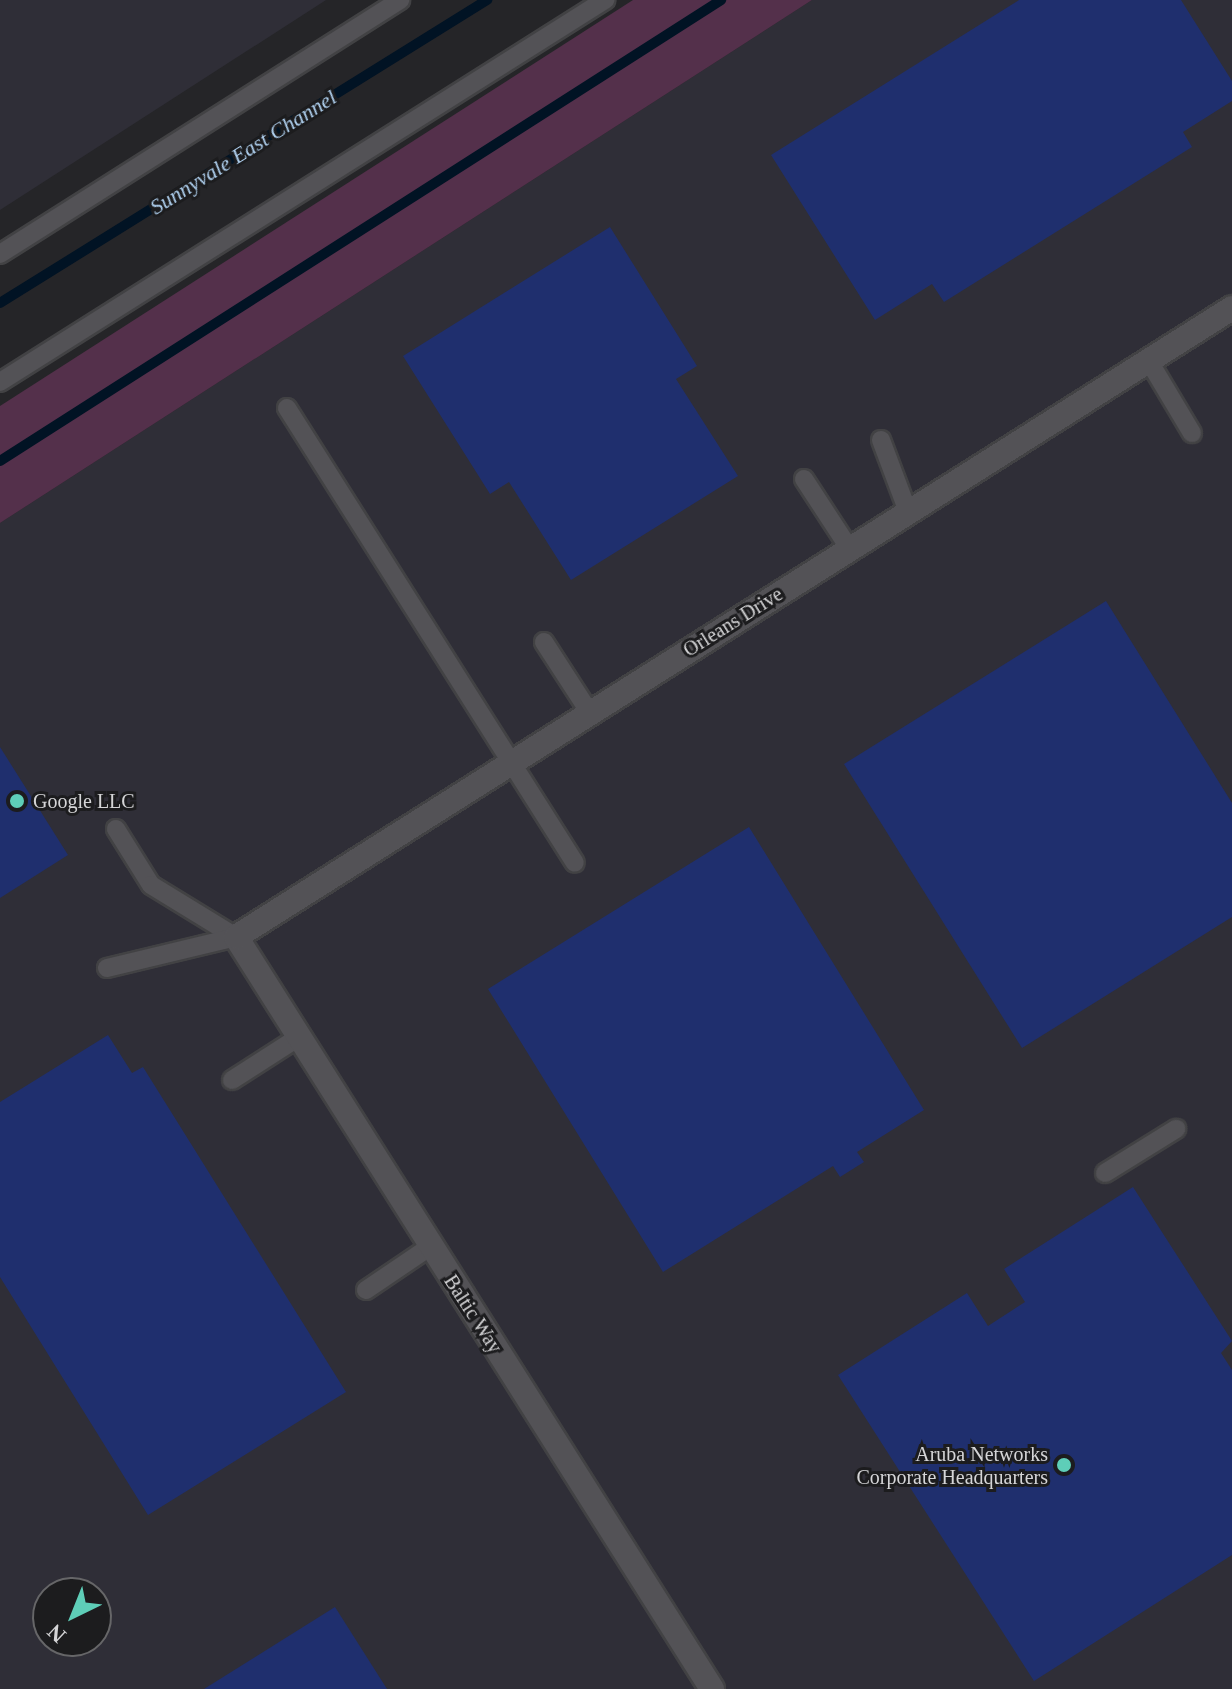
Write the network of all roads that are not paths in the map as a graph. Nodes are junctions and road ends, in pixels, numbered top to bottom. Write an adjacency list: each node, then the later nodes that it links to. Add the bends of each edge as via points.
1 (400, 0): 3 (lane)
2 (605, 0): 6 (lane)
3 (0, 254)
4 (1232, 308): 5 (street, Orleans Drive)
5 (1149, 361): 8 (lane); 11 (street, Orleans Drive)
6 (0, 382)
7 (287, 408): 15 (lane)
8 (1192, 433)
9 (881, 440): 11 (lane)
10 (804, 479): 12 (lane)
11 (908, 512): 12 (street, Orleans Drive)
12 (849, 548): 14 (street, Orleans Drive)
13 (544, 642): 14 (lane)
14 (590, 713): 15 (street, Orleans Drive)
15 (512, 760): 17 (lane); 18 (street, Orleans Drive)
16 (116, 829): 18 (lane, via 151,885)
17 (575, 863)
18 (236, 937): 19 (lane); 20 (street, Baltic Way)
19 (107, 968)
20 (299, 1037): 21 (lane); 24 (street, Baltic Way)
21 (232, 1080)
22 (1176, 1129): 23 (lane)
23 (1105, 1173)
24 (431, 1246): 25 (lane); 26 (street, Baltic Way)
25 (366, 1290)
26 (712, 1689)

